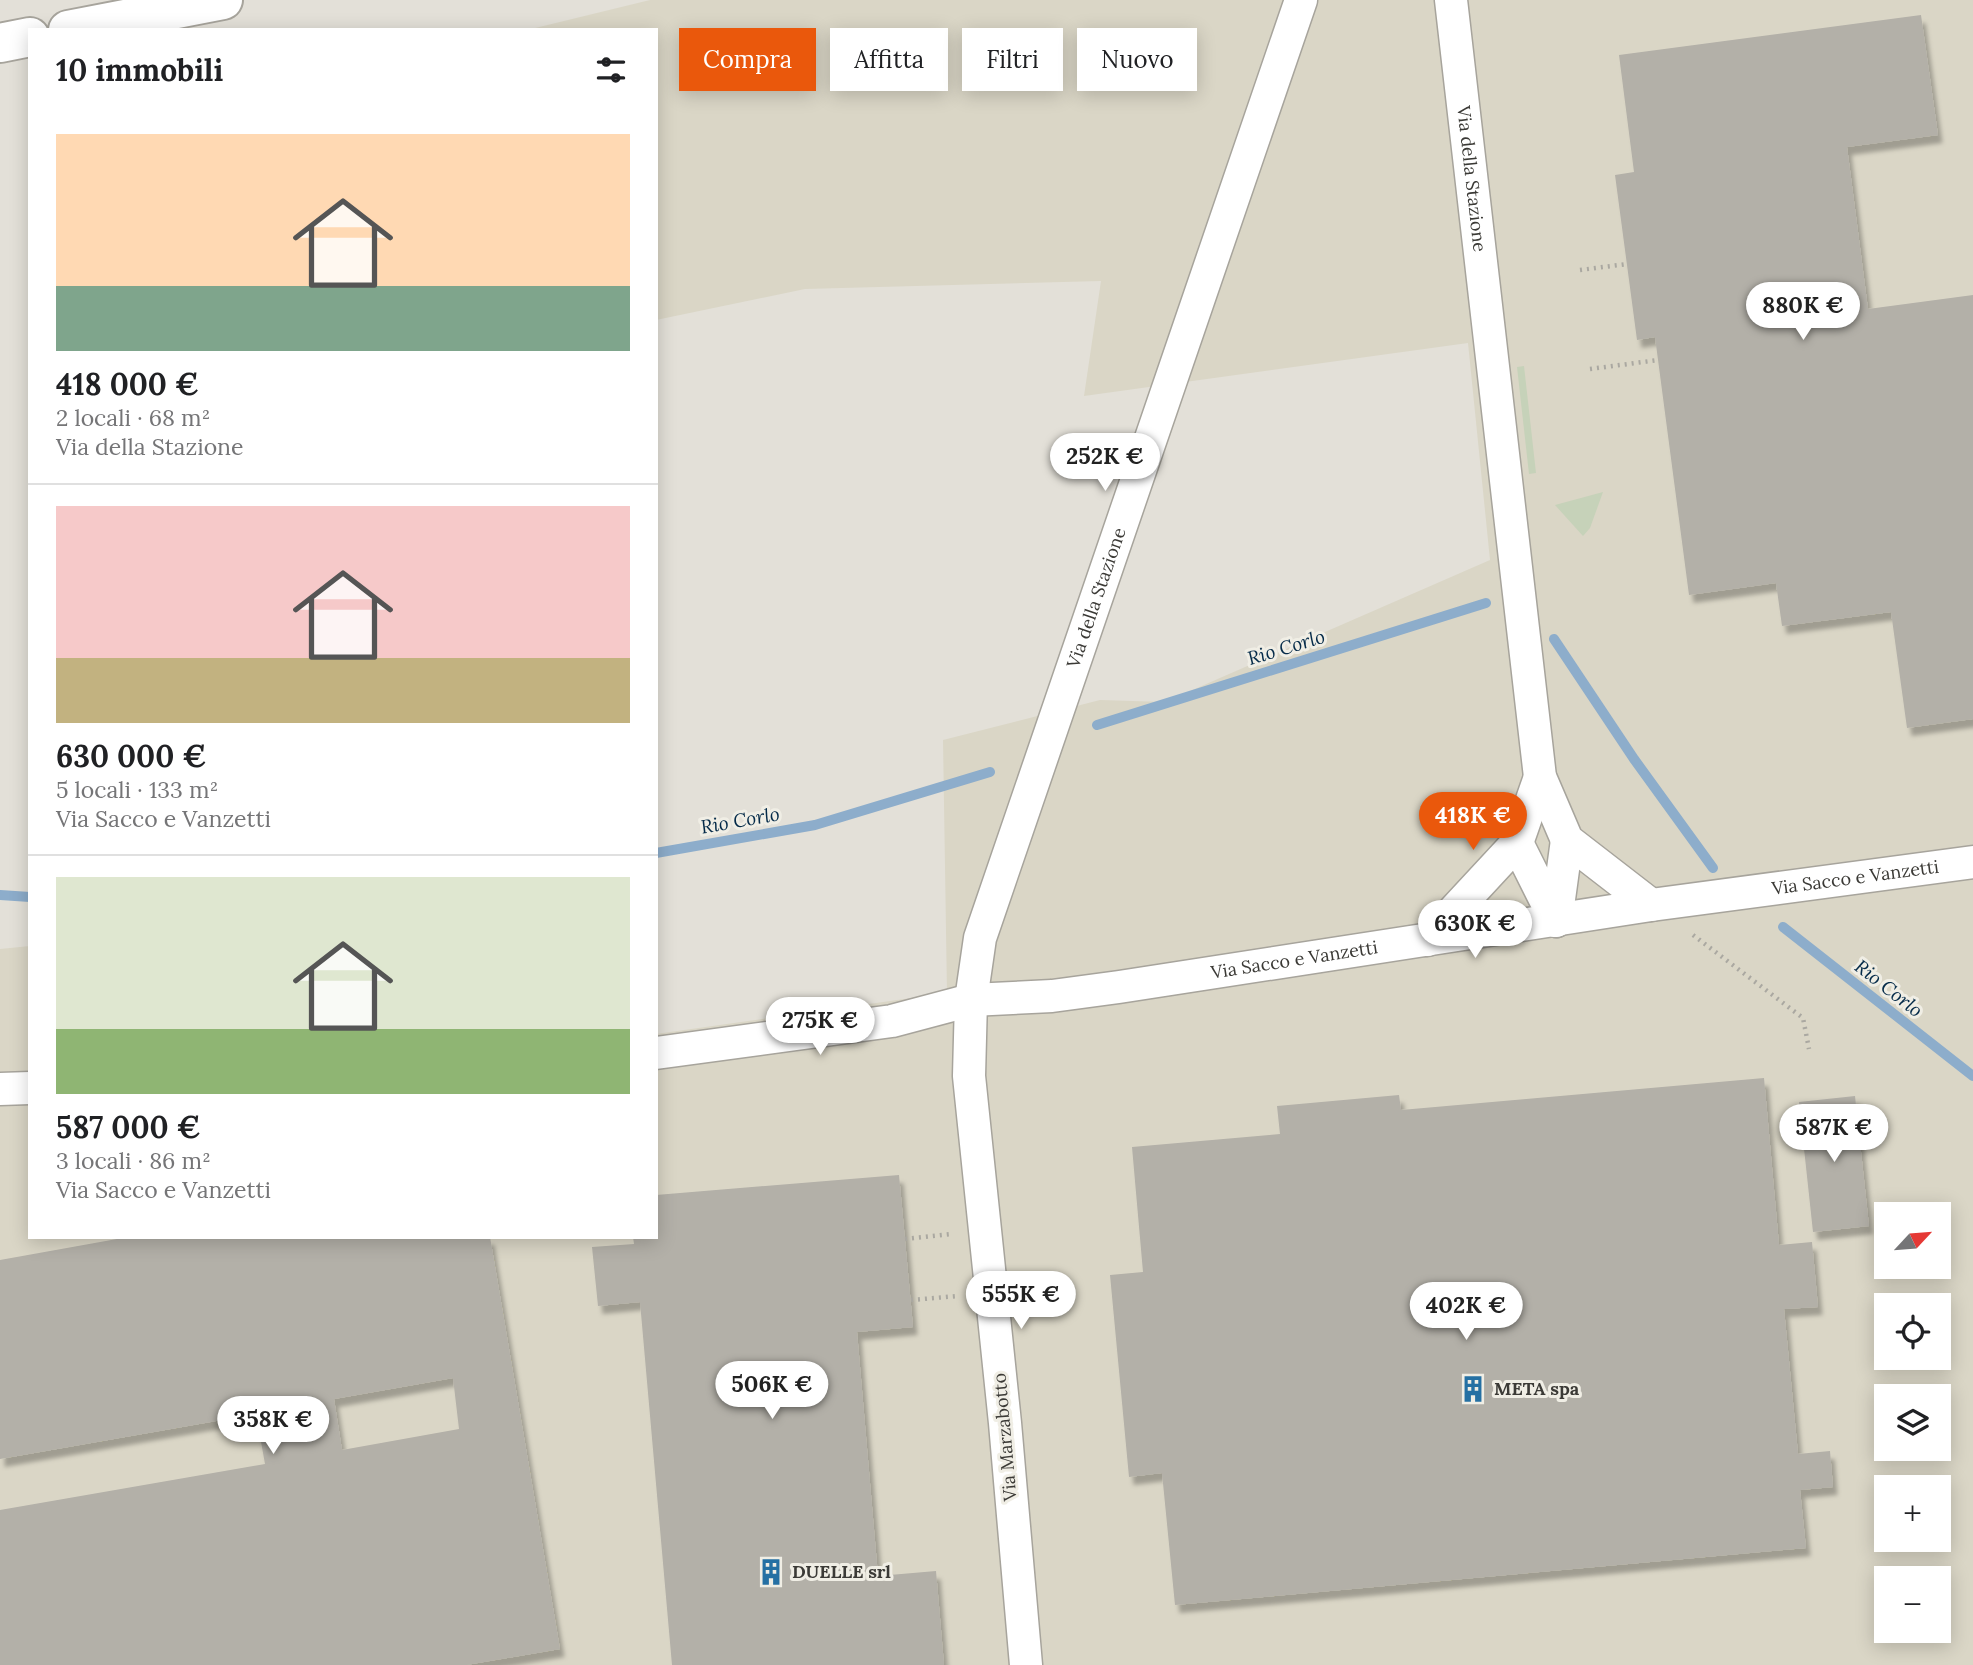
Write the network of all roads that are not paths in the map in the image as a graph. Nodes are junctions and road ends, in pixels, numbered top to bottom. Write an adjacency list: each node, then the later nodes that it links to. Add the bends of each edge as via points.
1 (223, 0): 4 (highway)
2 (1301, 0): 14 (street, Via della Stazione, via 980,938)
3 (1451, 0): 7 (street, Via della Stazione)
4 (78, 28)
5 (28, 37): 6 (highway)
6 (0, 43)
7 (1540, 777): 8 (street, Via della Stazione); 9 (street, Via della Stazione)
8 (1567, 840): 11 (street, Via della Stazione); 12 (street)
9 (1517, 843): 12 (street); 13 (street, Via della Stazione)
10 (1973, 862): 11 (street, Via Sacco e Vanzetti)
11 (1651, 905): 12 (street, Via Sacco e Vanzetti)
12 (1556, 921): 13 (street, Via Sacco e Vanzetti)
13 (1427, 940): 14 (street, Via Sacco e Vanzetti, via 1052,996)
14 (971, 1000): 15 (street, Via Sacco e Vanzetti, via 892,1021); 18 (street, Via Marzabotto, via 969,1076)
15 (658, 1053)
16 (28, 1088): 17 (street)
17 (0, 1089)
18 (1026, 1665)

